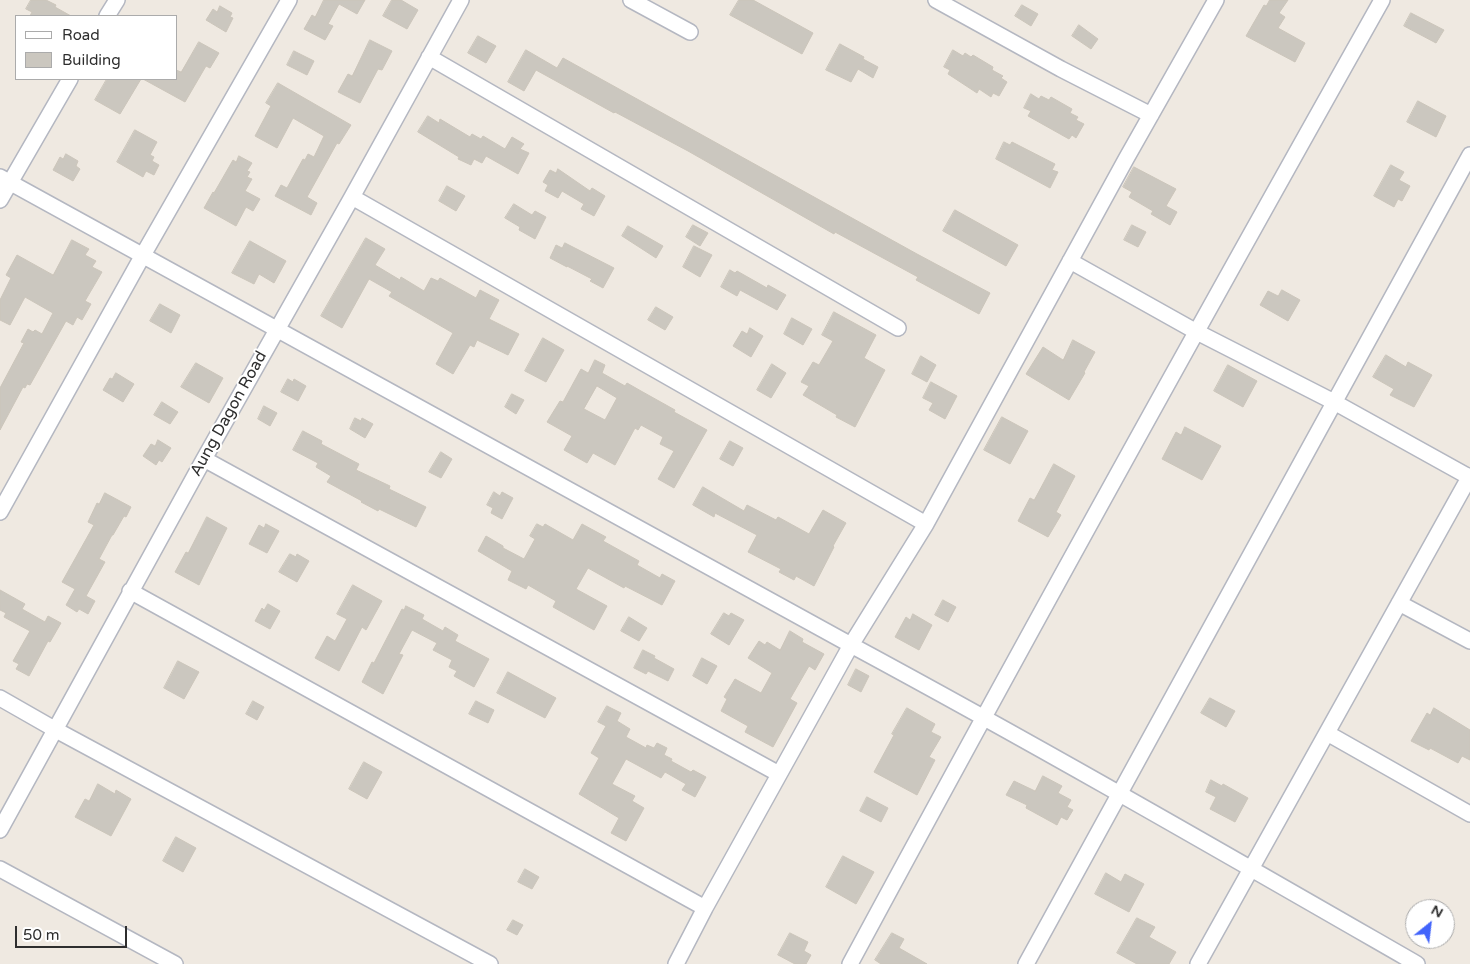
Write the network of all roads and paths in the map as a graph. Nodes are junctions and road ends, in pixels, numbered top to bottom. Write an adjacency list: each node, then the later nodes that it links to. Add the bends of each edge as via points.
1 (116, 0): 8 (street)
2 (289, 0): 17 (street)
3 (461, 0): 10 (street, Aung Dagon Road)
4 (631, 0): 9 (street)
5 (936, 0): 12 (street)
6 (1216, 0): 12 (street)
7 (1382, 0): 21 (street)
8 (108, 15)
9 (690, 32)
10 (430, 57): 15 (street, Aung Dagon Road); 19 (street)
11 (69, 80): 14 (street)
12 (1151, 115): 18 (street)
13 (1470, 155): 22 (street)
14 (5, 180): 16 (street); 17 (street)
15 (352, 197): 20 (street, Aung Dagon Road); 26 (street)
16 (0, 200)
17 (143, 255): 20 (street); 25 (street)
18 (1070, 261): 21 (street); 26 (street)
19 (898, 328)
20 (277, 329): 23 (street, Aung Dagon Road); 30 (street)
21 (1195, 331): 22 (street); 32 (street)
22 (1334, 402): 24 (street); 36 (street)
23 (204, 459): 27 (street, Aung Dagon Road); 35 (street)
24 (1470, 476): 28 (street)
25 (0, 512)
26 (926, 524): 30 (street)
27 (130, 591): 33 (street, Aung Dagon Road); 41 (street)
28 (1399, 602): 29 (street); 34 (street)
29 (1470, 641)
30 (851, 645): 32 (street); 35 (street)
31 (0, 698): 33 (street)
32 (983, 716): 36 (street); 45 (street)
33 (56, 730): 38 (street, Aung Dagon Road); 43 (street)
34 (1327, 733): 37 (street); 40 (street)
35 (779, 774): 41 (street)
36 (1120, 793): 40 (street); 46 (street)
37 (1470, 814)
38 (0, 830)
39 (0, 868): 42 (street)
40 (1251, 868): 47 (street); 48 (street)
41 (705, 908): 44 (street)
42 (175, 964)
43 (490, 964)
44 (676, 964)
45 (850, 964)
46 (1026, 964)
47 (1198, 964)
48 (1417, 964)

